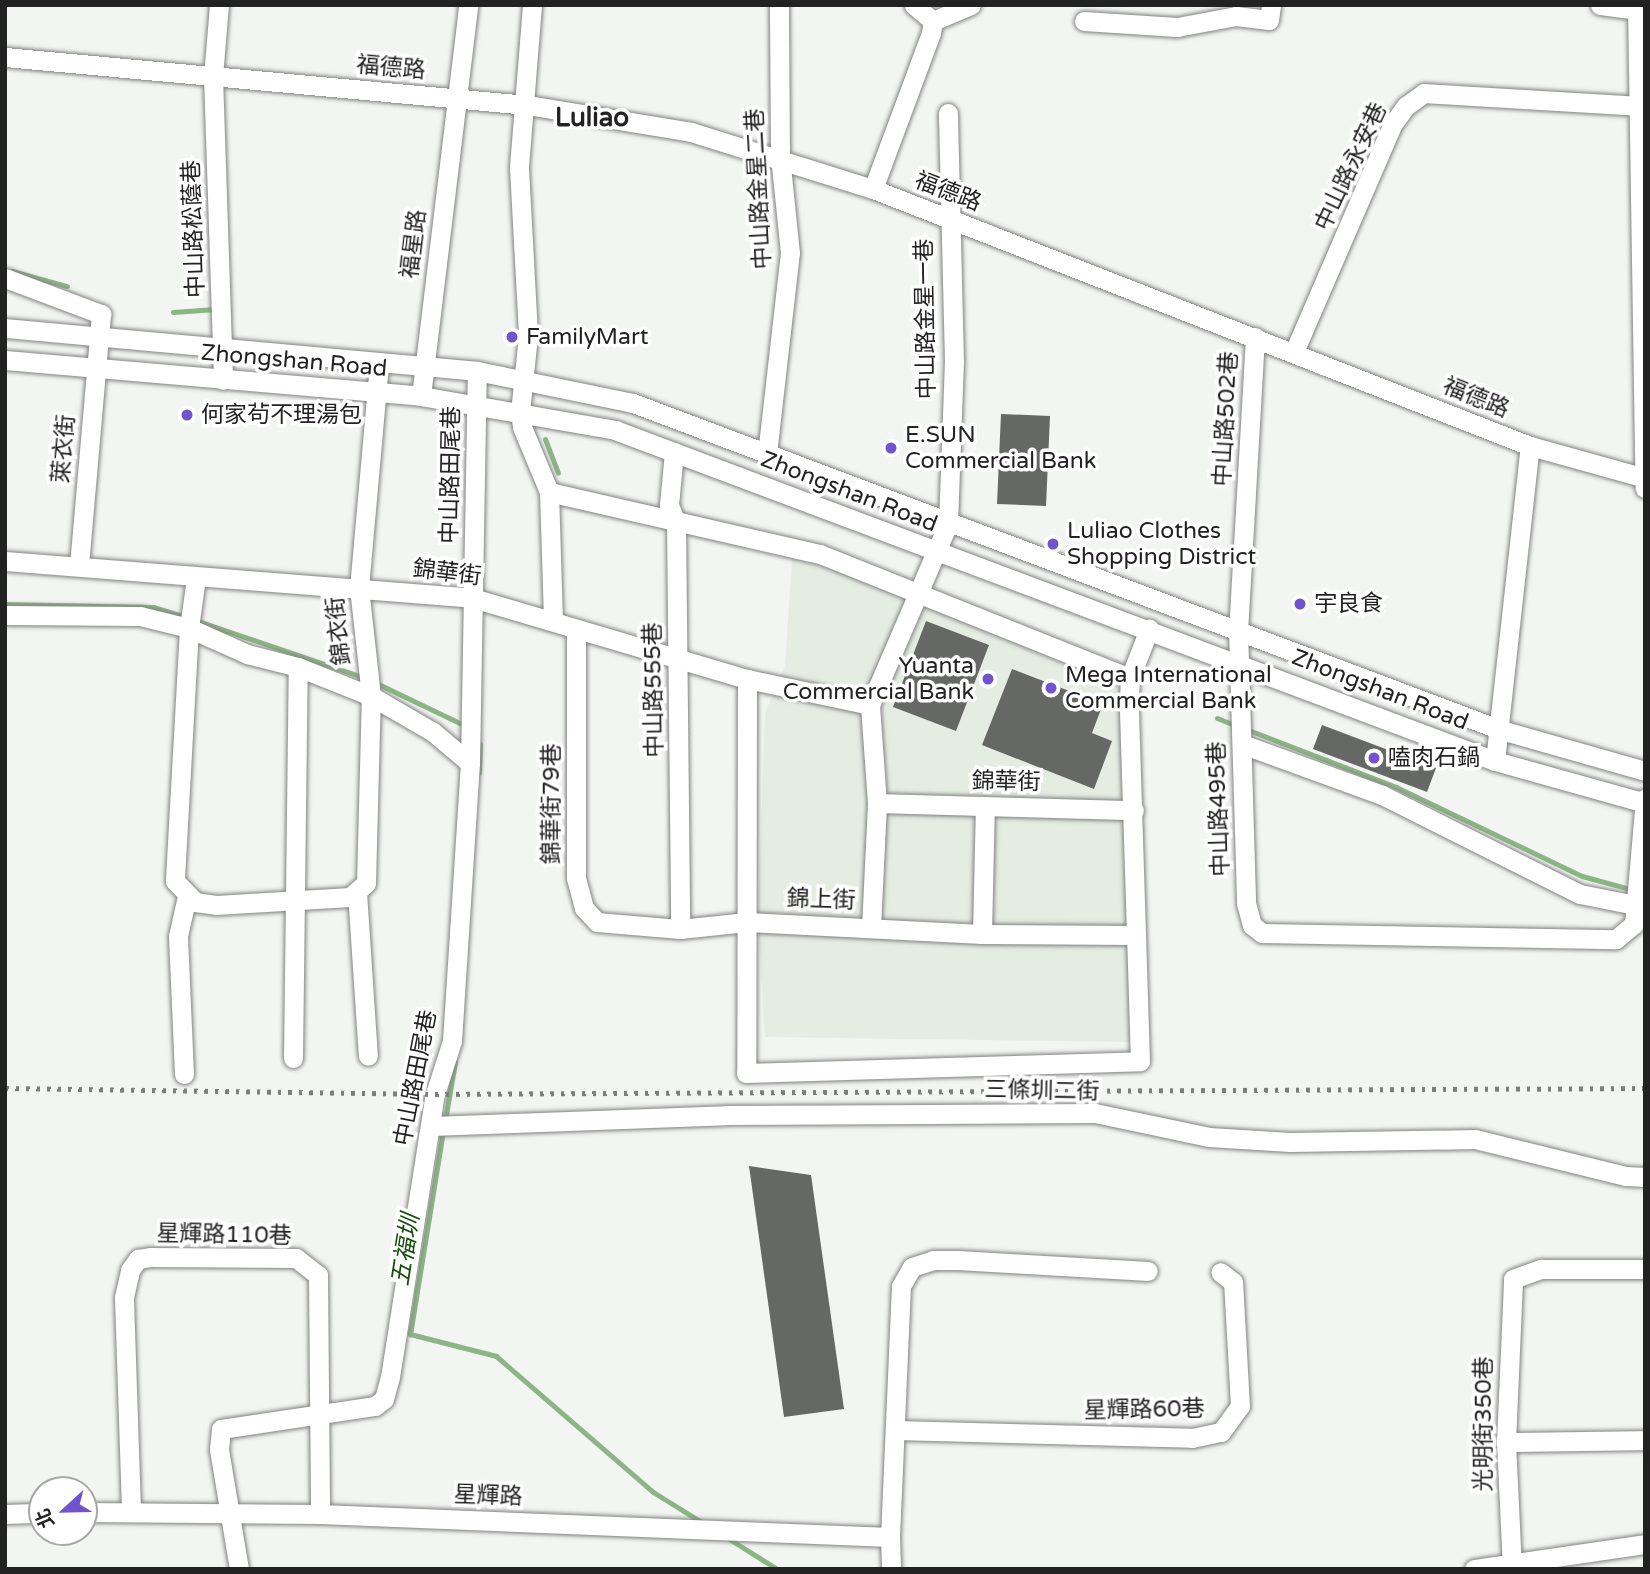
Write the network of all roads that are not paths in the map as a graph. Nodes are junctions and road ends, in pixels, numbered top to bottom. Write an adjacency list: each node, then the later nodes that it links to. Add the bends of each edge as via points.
1 (219, 5): 13 (street, 中山路松蔭巷)
2 (468, 5): 14 (street, 福星路)
3 (532, 5): 15 (street)
4 (779, 5): 18 (street, 中山路金星二巷)
5 (914, 5): 10 (street)
6 (971, 5): 10 (street)
7 (1271, 5): 11 (street, via 1269,20 1236,16 1177,27)
8 (1600, 5): 9 (street)
9 (1640, 9): 16 (street)
10 (933, 21): 19 (street)
11 (1084, 21)
12 (5, 57): 13 (street, 福德路)
13 (213, 76): 14 (street, 福德路); 26 (street, 中山路松蔭巷)
14 (458, 99): 15 (street, 福德路); 30 (street, 福星路)
15 (527, 105): 18 (street, 福德路, via 664,126); 33 (street, via 519,168 528,336)
16 (1643, 106): 21 (street); 27 (street, 中山路永安巷, via 1424,93 1406,106 1392,125)
17 (948, 113): 20 (street, 中山路金星一巷)
18 (780, 156): 19 (street, 福德路); 41 (street, 中山路金星二巷, via 790,253)
19 (873, 189): 20 (street, 福德路)
20 (948, 219): 25 (street, 福德路); 45 (street, 中山路金星一巷, via 954,362)
21 (1643, 267): 42 (street)
22 (5, 278): 24 (street, via 102,314)
23 (5, 328): 24 (street, Zhongshan Road)
24 (99, 336): 26 (street, Zhongshan Road); 31 (street, 萊衣街)
25 (1255, 337): 27 (street, 福德路); 58 (street, 中山路502巷)
26 (223, 347): 29 (street, Zhongshan Road); 34 (street, 中山路松蔭巷)
27 (1294, 352): 39 (street, 福德路)
28 (5, 360): 31 (street, Zhongshan Road)
29 (379, 362): 30 (street, Zhongshan Road); 35 (street, 錦衣街)
30 (423, 366): 32 (street, Zhongshan Road); 36 (street, 福星路)
31 (95, 368): 34 (street, Zhongshan Road); 48 (street, 萊衣街)
32 (477, 370): 33 (street, Zhongshan Road); 37 (street, 中山路田尾巷)
33 (522, 379): 38 (street); 41 (street, Zhongshan Road, via 633,403)
34 (223, 380): 35 (street, Zhongshan Road)
35 (376, 394): 36 (street, Zhongshan Road); 50 (street, 錦衣街)
36 (421, 396): 37 (street, Zhongshan Road)
37 (476, 405): 38 (street, Zhongshan Road); 52 (street, 中山路田尾巷)
38 (520, 412): 40 (street, Zhongshan Road, via 615,430); 43 (street)
39 (1530, 446): 42 (street, 福德路); 66 (street)
40 (674, 452): 44 (street, 中山路555巷, via 669,505); 46 (street, Zhongshan Road)
41 (767, 454): 45 (street, Zhongshan Road)
42 (1644, 482)
43 (549, 492): 44 (street); 54 (street)
44 (676, 522): 51 (street, via 820,554); 59 (street, 中山路555巷)
45 (948, 524): 46 (street); 58 (street, Zhongshan Road)
46 (939, 552): 51 (street); 57 (street, Zhongshan Road)
47 (5, 561): 48 (street, 錦華街)
48 (79, 565): 49 (street, 錦華街)
49 (196, 578): 50 (street, 錦華街); 55 (street)
50 (359, 588): 52 (street, 錦華街); 64 (street, 錦衣街)
51 (921, 592): 62 (street); 65 (street)
52 (473, 598): 54 (street, 錦華街); 69 (street, 中山路田尾巷)
53 (5, 615): 55 (street, via 140,616)
54 (553, 619): 56 (street, 錦華街)
55 (188, 628): 61 (street, via 247,654); 76 (street, via 175,881)
56 (576, 629): 59 (street, 錦華街); 80 (street, 錦華街79巷, via 579,888 584,908 597,922)
57 (1149, 629): 60 (street, Zhongshan Road); 62 (street)
58 (1238, 629): 60 (street, 中山路495巷); 66 (street, Zhongshan Road)
59 (679, 659): 63 (street, 錦華街); 82 (street, 中山路555巷)
60 (1239, 662): 67 (street, 中山路495巷); 68 (street, Zhongshan Road)
61 (298, 667): 64 (street); 77 (street, 錦衣街)
62 (1130, 678): 74 (street)
63 (747, 680): 65 (street, 錦華街); 79 (street)
64 (371, 696): 69 (street, via 433,732); 75 (street, 錦衣街, via 366,883)
65 (870, 705): 72 (street)
66 (1501, 730): 68 (street); 70 (street, Zhongshan Road)
67 (1242, 744): 78 (street, via 1382,795 1580,894); 78 (street, 中山路495巷, via 1246,903 1252,925 1262,933 1616,939 1634,924)
68 (1495, 761): 71 (street, Zhongshan Road)
69 (470, 763): 88 (street, 中山路田尾巷, via 452,1041 435,1094)
70 (1645, 771)
71 (1644, 802): 78 (street)
72 (877, 803): 73 (street, 錦華街); 81 (street)
73 (985, 806): 74 (street, 錦華街); 83 (street)
74 (1134, 810): 84 (street)
75 (357, 892): 77 (street, via 350,897); 85 (street, 錦衣街)
76 (187, 896): 77 (street, via 216,905); 87 (street, via 178,936)
77 (294, 898): 86 (street, 錦衣街)
78 (1641, 907)
79 (747, 922): 81 (street, 錦上街); 82 (street, 錦上街); 84 (street, via 746,1073 1140,1061)
80 (648, 926): 82 (street, 錦上街)
81 (871, 927): 83 (street, 錦上街)
82 (680, 929)
83 (982, 934): 84 (street, 錦上街)
84 (1136, 935)
85 (368, 1056)
86 (293, 1058)
87 (184, 1074)
88 (440, 1125): 89 (street, 三條圳二街, via 726,1115 1095,1113 1209,1137 1290,1142 1475,1139); 93 (street, 中山路田尾巷, via 384,1399 375,1406)
89 (1645, 1177)
90 (1645, 1269): 96 (street, 光明街350巷, via 1541,1269 1513,1279)
91 (1148, 1271): 94 (street, via 958,1260 912,1267 901,1286)
92 (1220, 1272): 94 (street, 星輝路60巷, via 1233,1282 1240,1406 1221,1432 1192,1438)
93 (322, 1416): 97 (street, 星輝路110巷, via 318,1275 307,1263 296,1258 138,1259 124,1297); 101 (street, 中山路田尾巷, via 221,1429 219,1449); 102 (street, 星輝路110巷)
94 (895, 1430): 103 (street)
95 (1645, 1440): 96 (street)
96 (1506, 1442): 105 (street, 光明街350巷)
97 (131, 1510): 98 (street, 星輝路); 101 (street, 星輝路)
98 (98, 1511)
99 (28, 1513): 100 (street)
100 (5, 1514)
101 (230, 1514): 102 (street, 星輝路); 106 (street, 中山路田尾巷)
102 (320, 1514): 103 (street, 星輝路)
103 (890, 1537): 107 (street)
104 (1645, 1544): 105 (street)
105 (1513, 1565): 108 (street)
106 (239, 1569)
107 (891, 1569)
108 (1474, 1569)

